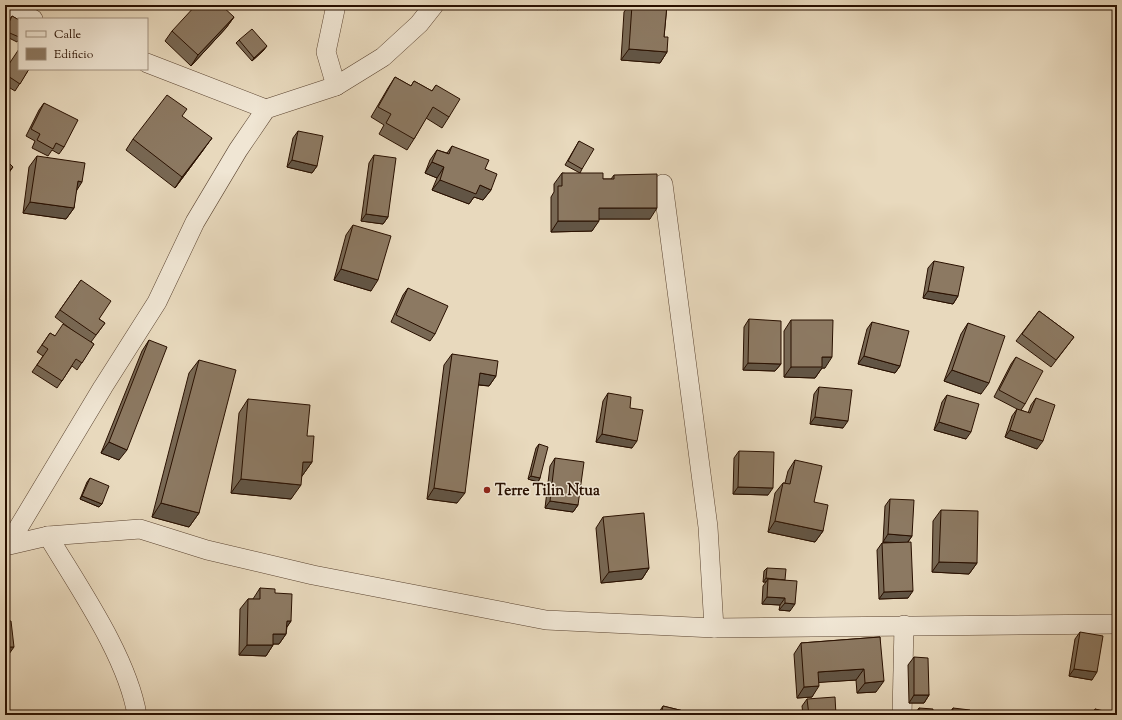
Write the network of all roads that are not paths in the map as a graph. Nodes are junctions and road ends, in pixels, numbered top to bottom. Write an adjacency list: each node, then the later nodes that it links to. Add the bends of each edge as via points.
1 (336, 5): 6 (street, via 326,52)
2 (434, 5): 6 (street, via 419,24 383,57)
3 (5, 8): 4 (street)
4 (30, 18)
5 (148, 63): 7 (street)
6 (336, 86): 7 (street)
7 (266, 109): 10 (street, via 195,222 157,302 102,387)
8 (663, 184): 13 (street, via 708,527)
9 (48, 536): 10 (street); 13 (street, via 140,529 207,550 313,575 546,620); 14 (street, via 119,660 134,696)
10 (6, 546)
11 (1117, 624): 12 (street)
12 (904, 625): 13 (street); 15 (street)
13 (714, 628)
14 (137, 715)
15 (902, 715)

